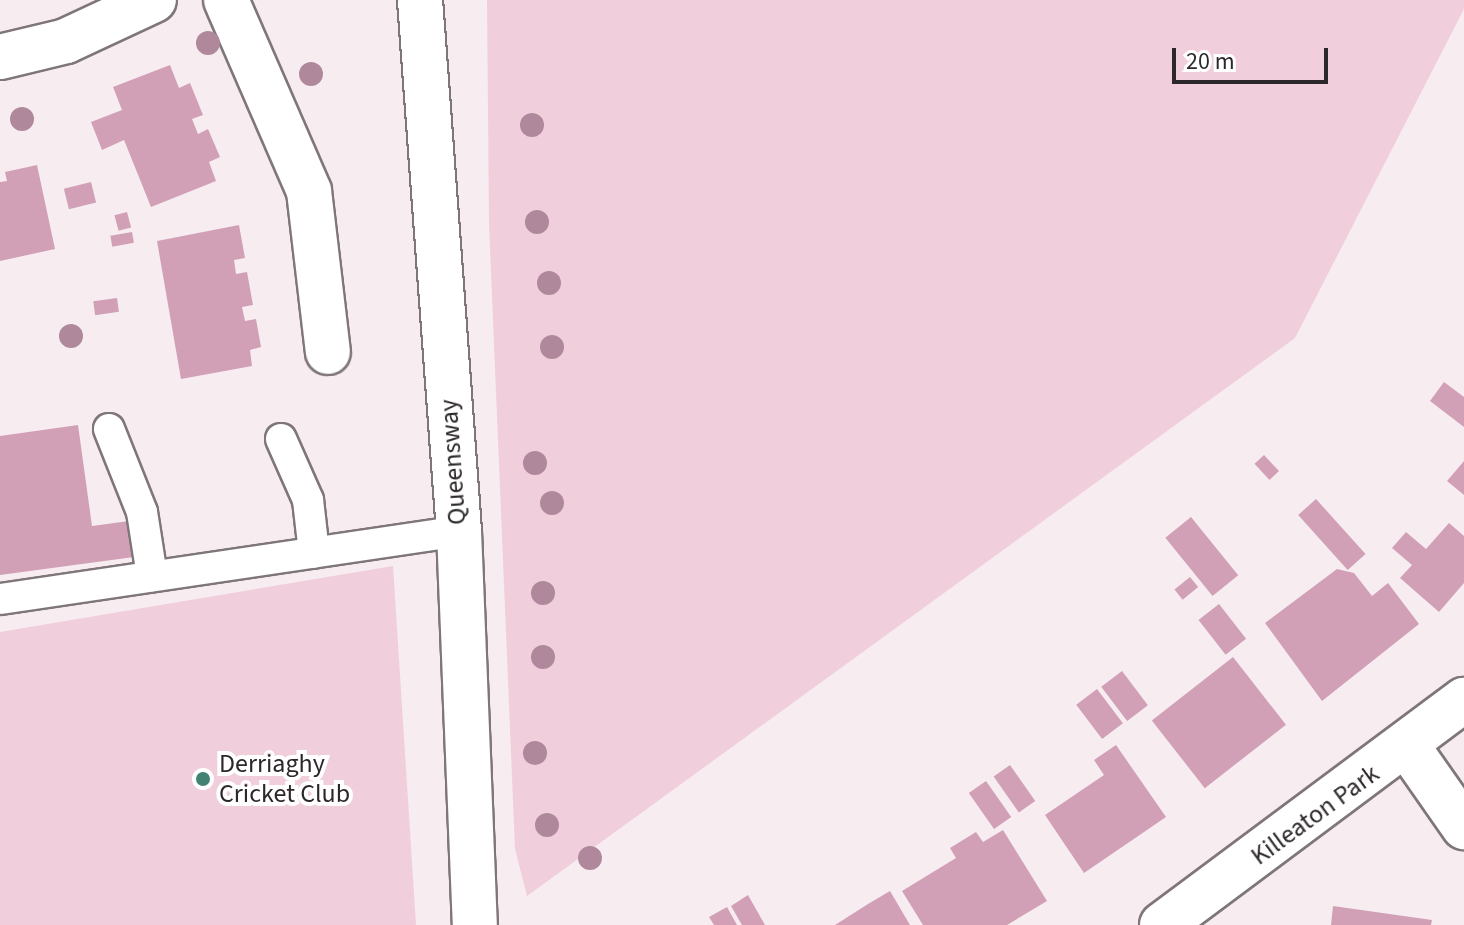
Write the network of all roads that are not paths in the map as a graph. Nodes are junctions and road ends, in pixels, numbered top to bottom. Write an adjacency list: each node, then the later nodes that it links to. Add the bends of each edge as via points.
1 (154, 0): 4 (street, via 66,41)
2 (226, 0): 5 (street, via 309,191)
3 (420, 0): 8 (street, Queensway)
4 (0, 57)
5 (328, 352)
6 (109, 429): 10 (lane, via 142,512)
7 (281, 439): 9 (lane, via 308,500)
8 (459, 531): 9 (lane); 15 (street, Queensway)
9 (314, 553): 10 (lane)
10 (152, 576): 11 (lane)
11 (0, 599)
12 (1464, 700): 13 (street, Killeaton Park)
13 (1408, 747): 14 (street); 16 (street, Killeaton Park)
14 (1464, 827)
15 (475, 925)
16 (1162, 925)

